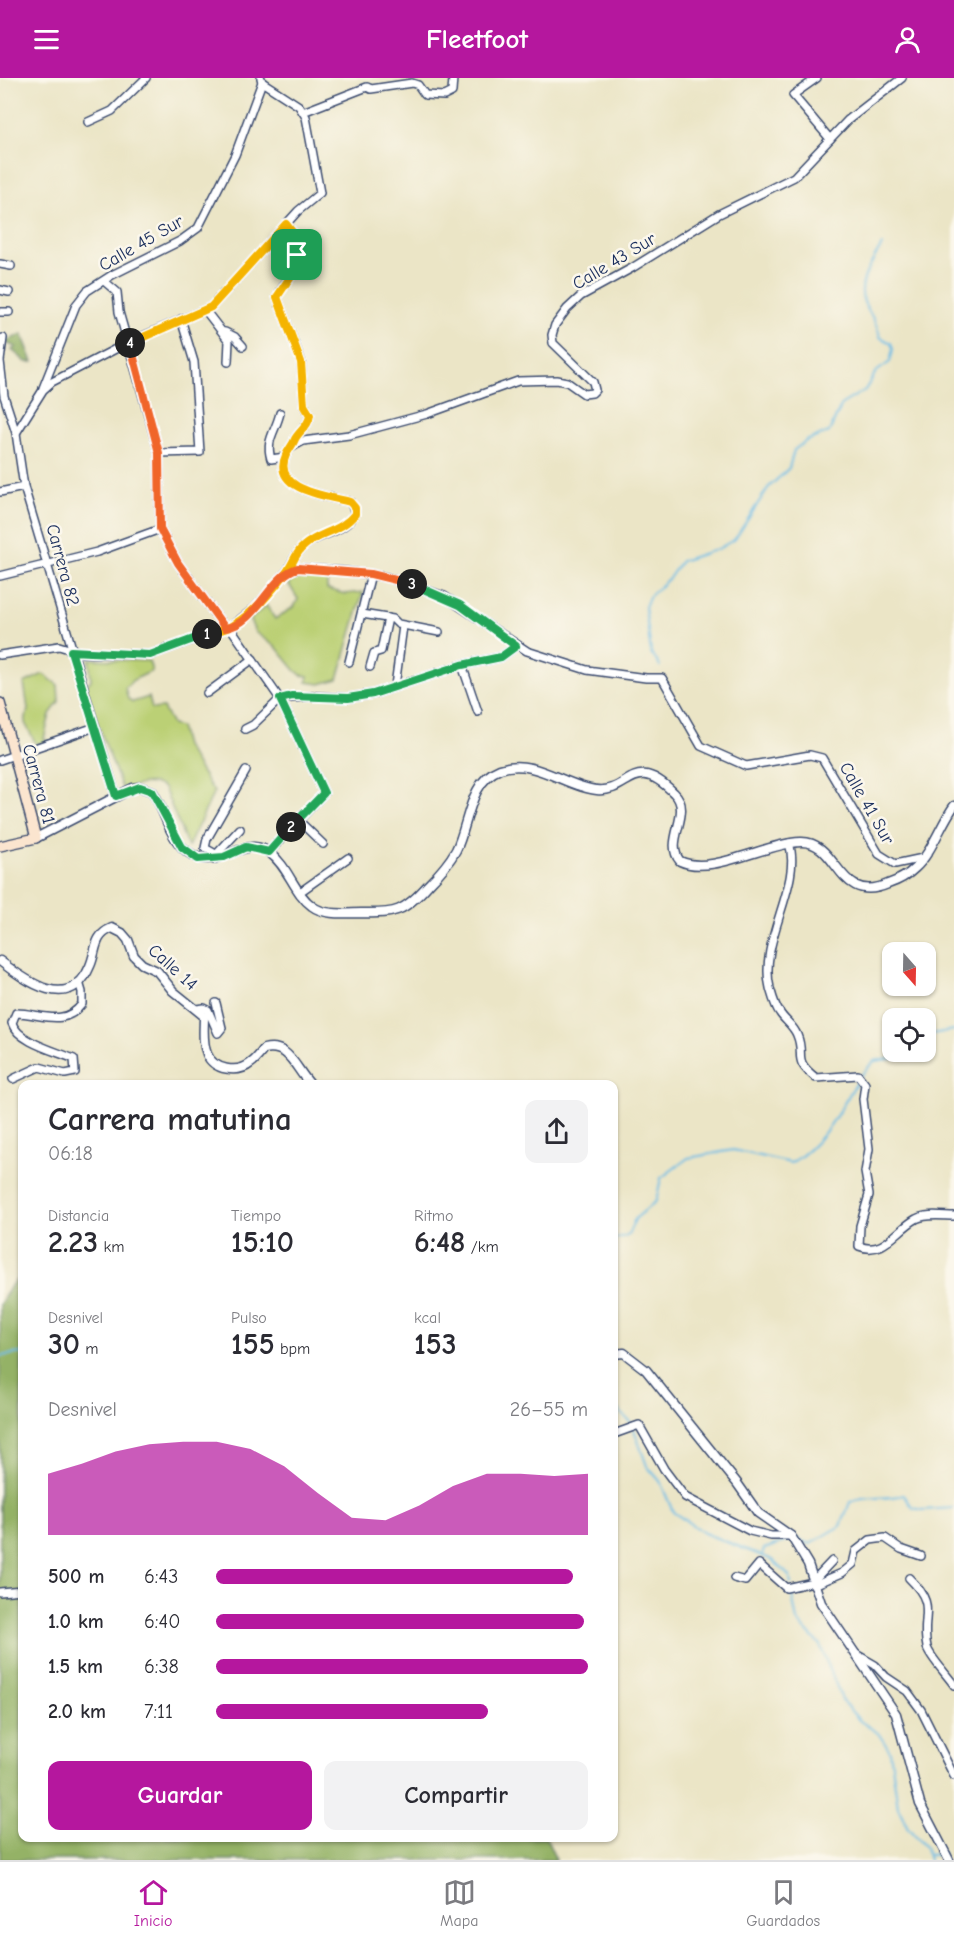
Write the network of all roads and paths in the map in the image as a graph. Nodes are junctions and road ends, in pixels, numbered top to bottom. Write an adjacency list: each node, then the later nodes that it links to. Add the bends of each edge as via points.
1 (146, 78): 7 (street, via 112,111)
2 (453, 78): 6 (street, via 449,94 425,95 412,83 380,89 367,87)
3 (817, 78): 8 (street, via 793,95)
4 (902, 78): 8 (street, Calle 43 Sur, via 848,120)
5 (261, 80): 6 (street); 12 (street, Calle 45 Sur, via 234,155 198,228)
6 (303, 112): 9 (street, via 320,193)
7 (88, 122)
8 (830, 140): 29 (street, Calle 43 Sur, via 794,177 719,214 606,281 567,309 555,325 553,343 593,382 592,393 584,394 557,380 518,381 427,414 349,435 303,441)
9 (286, 224): 15 (street, via 219,300); 29 (street, via 297,238 297,255 293,273 277,297 301,362 304,405 310,415)
10 (0, 264): 11 (street)
11 (11, 266)
12 (104, 281): 21 (street, via 117,292); 25 (street, Calle 45 Sur, via 87,291 76,305)
13 (0, 291): 14 (street)
14 (9, 292)
15 (205, 310): 18 (street); 19 (street)
16 (0, 312): 17 (street)
17 (9, 312)
18 (181, 319): 21 (street); 30 (street, via 194,362 200,452)
19 (225, 332): 22 (street); 24 (street, via 229,341)
20 (3, 338): 23 (street, Carrera 82)
21 (129, 342): 25 (street); 30 (street)
22 (243, 346)
23 (0, 361): 26 (street, Carrera 82)
24 (228, 362)
25 (43, 390): 28 (street)
26 (2, 396): 28 (street, Carrera 82)
27 (279, 413): 31 (street, via 269,438 269,452 271,459)
28 (16, 433): 32 (street, Carrera 82)
29 (292, 447): 31 (street)
30 (159, 453): 34 (street)
31 (285, 457): 36 (street, via 286,474 294,484 314,495 350,502 355,508 355,514 339,528 306,544)
32 (24, 487): 33 (street); 35 (street, Carrera 82)
33 (0, 492)
34 (160, 529): 35 (street); 42 (street, via 178,563)
35 (49, 566): 38 (street); 45 (street, Carrera 82)
36 (288, 570): 37 (street, Calle 41 Sur, via 316,568); 42 (street, via 255,608)
37 (371, 574): 39 (street); 44 (street, Calle 41 Sur, via 407,582 444,597)
38 (0, 576)
39 (362, 614): 40 (street); 48 (street)
40 (388, 618): 41 (street); 50 (street, via 381,651 374,653)
41 (403, 626): 43 (street); 51 (street)
42 (227, 628): 45 (street, via 150,655); 47 (street)
43 (439, 632)
44 (516, 646): 49 (street, via 501,657); 72 (street, Calle 41 Sur, via 587,670 662,678 701,746 737,764 746,766 810,755 822,758 879,854 895,864)
45 (71, 651): 46 (street, via 59,646); 56 (street, Carrera 82)
46 (0, 655)
47 (253, 659): 52 (street); 53 (street)
48 (349, 662)
49 (462, 665): 51 (street); 55 (street)
50 (370, 667)
51 (394, 686): 53 (street, via 348,698)
52 (207, 693)
53 (280, 699): 57 (street); 63 (street, via 324,793)
54 (0, 703): 58 (main road, Carrera 81)
55 (478, 712)
56 (95, 727): 58 (street); 61 (street, Carrera 82)
57 (245, 729)
58 (14, 756): 59 (street); 65 (main road, Carrera 81)
59 (0, 760)
60 (246, 771): 70 (street, via 207,839 205,848)
61 (116, 796): 65 (street); 70 (street, via 140,787 152,791 182,847 198,859)
62 (954, 806): 72 (street)
63 (298, 820): 67 (street); 69 (street)
64 (240, 829): 70 (street)
65 (36, 838): 68 (main road)
66 (789, 843): 72 (street, via 811,843 862,889 878,888 897,880 914,870); 73 (street, via 715,862 684,863 677,859 676,848 680,802 672,791 651,777 635,774 595,790 545,772 504,768 482,782 453,855 408,907 389,914 342,914 312,907); 80 (street, via 792,860 767,966 770,987 780,1013 798,1037 801,1064 816,1078 853,1075 866,1084 863,1099 869,1195 859,1246 869,1250 880,1247 917,1218)
67 (323, 844)
68 (0, 846)
69 (269, 852): 70 (street, via 246,847); 73 (street)
70 (214, 858)
71 (348, 858): 73 (street)
72 (923, 858)
73 (300, 892)
74 (0, 962): 75 (street, via 51,992 61,992)
75 (79, 982): 77 (street, Calle 14, via 90,965 97,939 112,928 128,940 142,964 157,971 173,991); 78 (street, via 82,1004 70,1016 16,1013 12,1023 14,1031 74,1059 75,1072 65,1074 39,1067)
76 (216, 1003): 77 (street, via 222,1028 218,1033 208,1010)
77 (197, 1009): 79 (street, Calle 14, via 204,1016 204,1044 211,1062 222,1068 240,1069 251,1064 264,1049 278,1047 286,1051)
78 (13, 1078)
79 (307, 1080)
80 (954, 1216)
81 (618, 1354): 83 (street, via 624,1353 646,1370 758,1513)
82 (618, 1432): 83 (street, via 638,1425 685,1497 750,1531)
83 (791, 1536): 88 (street)
84 (921, 1556): 88 (street, via 885,1538 870,1540 856,1551 854,1564 845,1571)
85 (832, 1561): 88 (street)
86 (734, 1578): 88 (street, via 745,1581 759,1564 790,1587)
87 (909, 1578): 92 (street, via 924,1595 929,1609 927,1649)
88 (814, 1583): 91 (street, via 821,1603)
89 (18, 1590): 90 (street)
90 (0, 1592)
91 (854, 1653): 93 (street, via 907,1691 921,1710); 94 (street, via 896,1714 920,1804)
92 (954, 1685)
93 (954, 1776)
94 (950, 1860)

